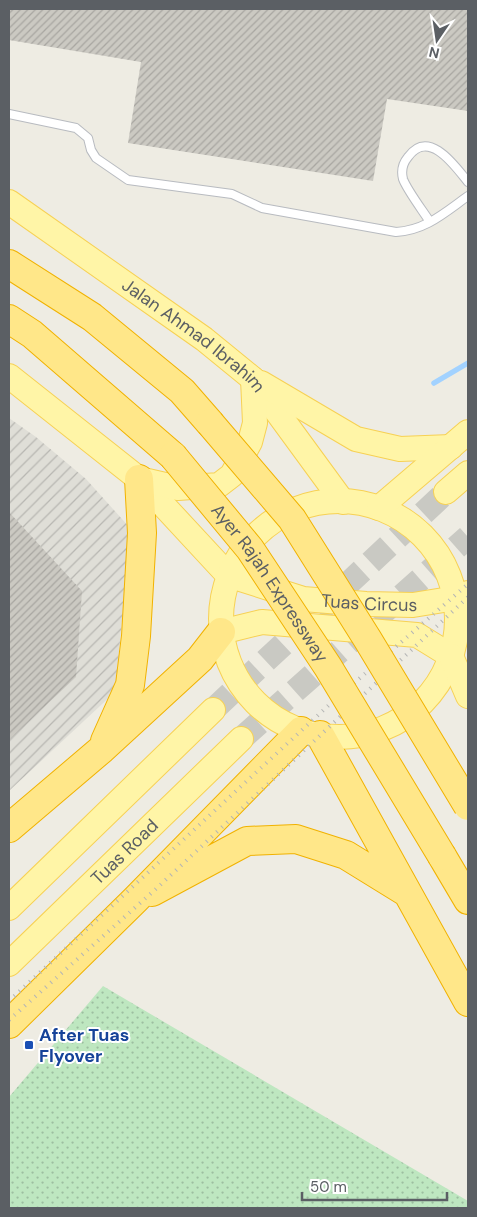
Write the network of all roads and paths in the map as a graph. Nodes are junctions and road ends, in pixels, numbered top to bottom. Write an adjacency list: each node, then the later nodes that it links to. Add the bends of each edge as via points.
1 (9, 114): 5 (lane, via 76,128 88,138 96,158 128,180 232,194 262,208 396,232 411,231)
2 (468, 182): 5 (lane, via 446,155 434,148 425,147 410,153 404,162 404,180)
3 (468, 196): 5 (lane)
4 (9, 202): 9 (main road, Jalan Ahmad Ibrahim, via 204,339)
5 (430, 222)
6 (9, 264): 25 (highway, bridge, via 92,317 182,391 292,519)
7 (9, 319): 29 (highway, Ayer Rajah Expressway, bridge, via 32,334 173,456 250,549 328,667)
8 (9, 376): 12 (main road)
9 (254, 379): 10 (main road, via 356,439 400,449); 12 (main road, via 253,433 232,475 219,485 178,488); 14 (main road, Jalan Ahmad Ibrahim)
10 (460, 440): 15 (main road)
11 (468, 473): 13 (main road)
12 (139, 479): 16 (main road); 24 (highway, via 142,533 130,686)
13 (446, 492)
14 (343, 502): 15 (main road); 16 (main road, via 303,506 279,516 258,532)
15 (379, 508): 17 (main road, via 401,518 421,534 437,553)
16 (228, 575): 17 (main road, Tuas Circus, via 303,599 412,605); 18 (main road, via 221,607)
17 (462, 596): 19 (main road)
18 (221, 632): 19 (main road, Tuas Circus, via 262,622 417,635); 22 (main road, via 229,664 246,693 271,716); 24 (highway, via 200,659)
19 (451, 656): 20 (main road); 22 (main road, via 440,681 422,703 400,720 375,731 347,737)
20 (468, 696)
21 (213, 710): 30 (main road)
22 (310, 733): 27 (highway); 28 (highway)
23 (241, 739): 31 (main road, Tuas Road)
24 (102, 749): 26 (highway)
25 (468, 806)
26 (9, 828)
27 (407, 893): 28 (highway, via 346,855 296,839 247,841); 32 (highway)
28 (135, 900): 33 (highway)
29 (468, 900)
30 (9, 908)
31 (9, 964)
32 (468, 1002)
33 (9, 1024)

